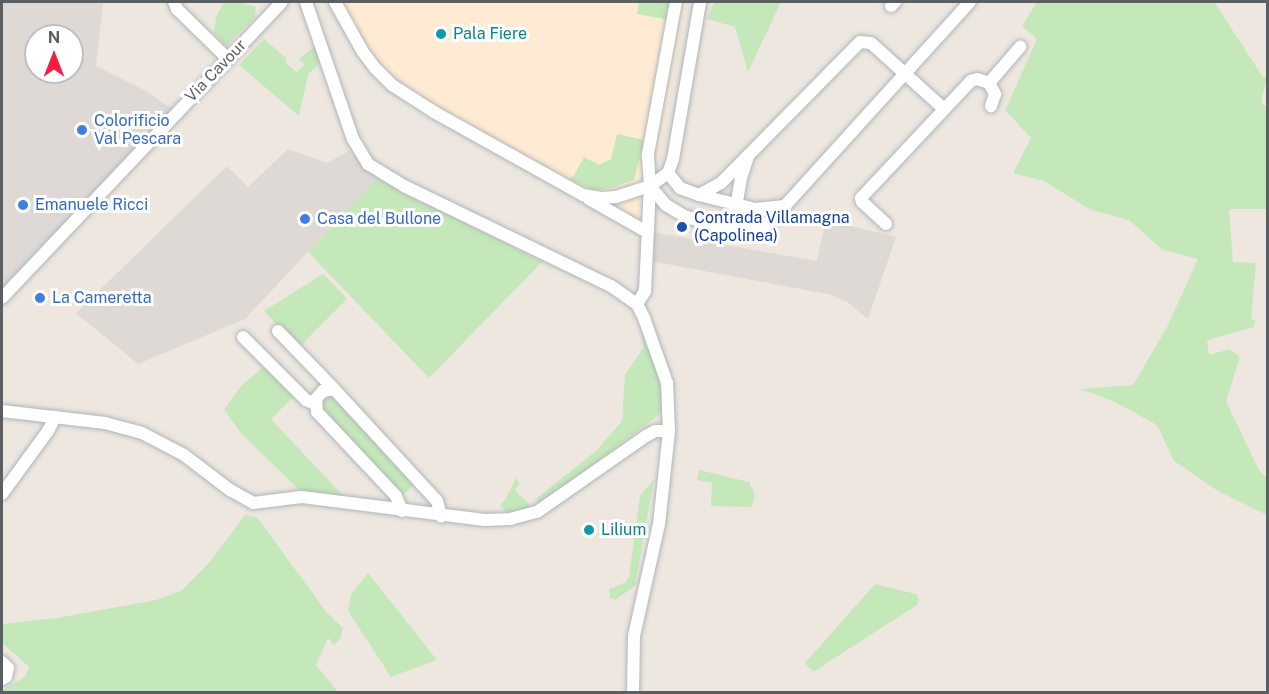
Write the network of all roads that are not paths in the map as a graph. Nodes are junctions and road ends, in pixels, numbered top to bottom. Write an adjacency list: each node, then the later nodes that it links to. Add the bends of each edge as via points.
1 (174, 2): 9 (street)
2 (282, 2): 9 (street, Via Cavour)
3 (306, 2): 25 (street, via 353,139 368,164 404,186 611,286)
4 (335, 2): 17 (street, via 363,52 392,85)
5 (676, 2): 16 (street, via 648,154)
6 (700, 2): 15 (street)
7 (970, 2): 10 (street)
8 (1020, 47): 11 (street)
9 (228, 59): 24 (street, Via Cavour)
10 (904, 74): 13 (street); 14 (street, via 871,43 860,42); 20 (street)
11 (989, 83): 12 (street, via 995,94); 13 (street, via 971,81)
12 (991, 106)
13 (944, 109): 21 (street, via 861,198)
14 (749, 155): 18 (street, via 721,183); 19 (street)
15 (668, 173): 16 (street); 18 (street, via 680,188)
16 (650, 186): 17 (street, via 609,198); 22 (street, via 666,205 684,216); 23 (street)
17 (583, 195): 23 (street)
18 (699, 195): 19 (street)
19 (736, 204): 20 (street, via 768,209); 22 (street)
20 (785, 206): 22 (street, via 760,229)
21 (886, 224)
22 (732, 231)
23 (647, 235): 25 (street, via 645,291)
24 (2, 297)
25 (637, 304): 32 (street, via 667,383)
26 (278, 331): 28 (street)
27 (243, 337): 29 (street, via 306,400)
28 (334, 390): 29 (street, via 323,391); 35 (street, via 438,501)
29 (315, 404): 34 (street, via 319,415 396,496)
30 (2, 411): 31 (street)
31 (55, 417): 33 (street); 34 (street, via 105,423 157,440 249,502 302,497)
32 (669, 431): 35 (street, via 646,436 537,512 497,520); 38 (street, via 659,525 634,636)
33 (2, 494)
34 (402, 511): 35 (street)
35 (441, 516)
36 (2, 662): 37 (street, via 8,668)
37 (2, 679)
38 (633, 693)

